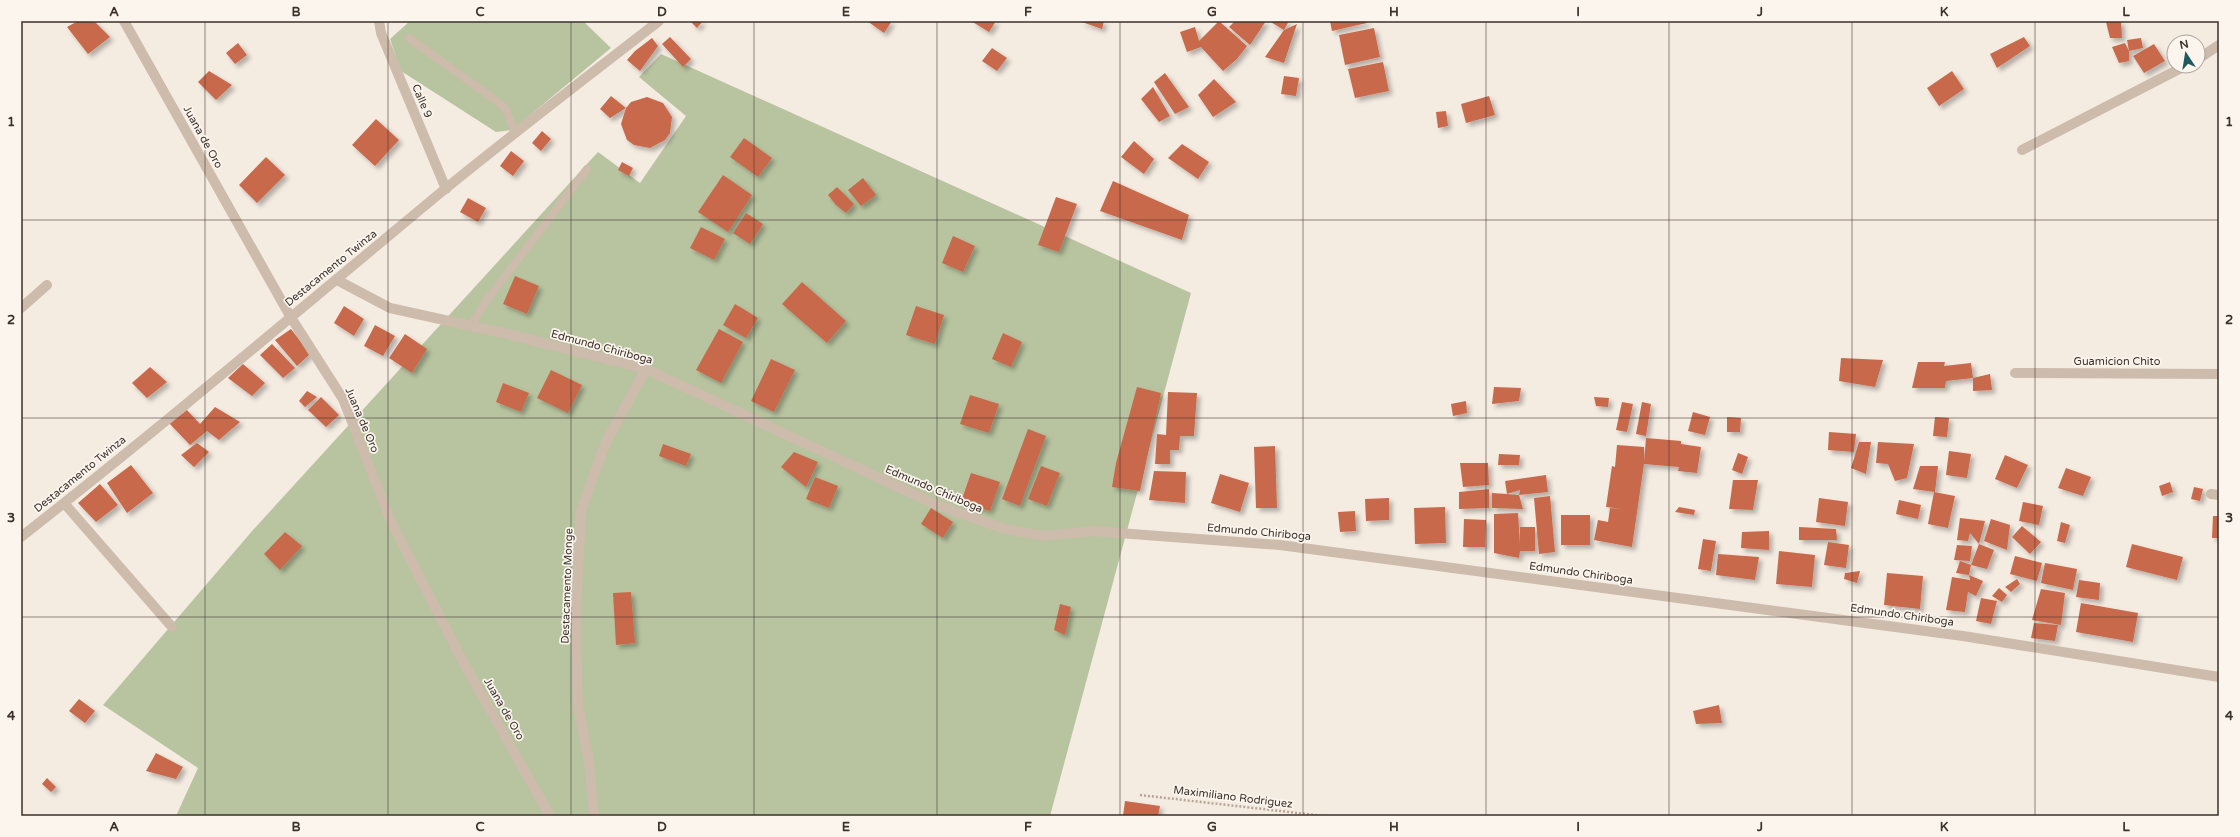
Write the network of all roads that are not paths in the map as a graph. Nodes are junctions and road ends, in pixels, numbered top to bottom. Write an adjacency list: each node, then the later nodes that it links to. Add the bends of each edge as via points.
1 (124, 21): 15 (street, Juana de Oro)
2 (379, 21): 11 (street, Calle 9, via 381,33)
3 (659, 21): 8 (street, Destacamento Twinza)
4 (409, 38): 8 (lane, via 502,105 507,111)
5 (2219, 45): 6 (street)
6 (2206, 54)
7 (2169, 74): 9 (street)
8 (515, 134): 11 (street, Destacamento Twinza)
9 (2022, 150)
10 (587, 169): 16 (lane)
11 (446, 188): 12 (street, Destacamento Twinza)
12 (337, 280): 15 (street, Destacamento Twinza); 16 (street, Edmundo Chiriboga, via 390,308)
13 (46, 285): 14 (street)
14 (21, 308)
15 (290, 316): 20 (street, Destacamento Twinza); 24 (street, Juana de Oro, via 343,399 390,519 461,658)
16 (470, 326): 17 (street, Edmundo Chiriboga)
17 (646, 369): 23 (street, Edmundo Chiriboga, via 937,505 1005,529 1044,536 1092,531 1280,545 1963,636); 25 (street, Destacamento Monge, via 606,442 581,511 576,615 578,706 589,761)
18 (2015, 373): 19 (street, Guamicion Chito)
19 (2219, 374)
20 (64, 503): 21 (street, Destacamento Twinza); 22 (street)
21 (21, 537)
22 (172, 627)
23 (2219, 677)
24 (550, 816)
25 (594, 816)

